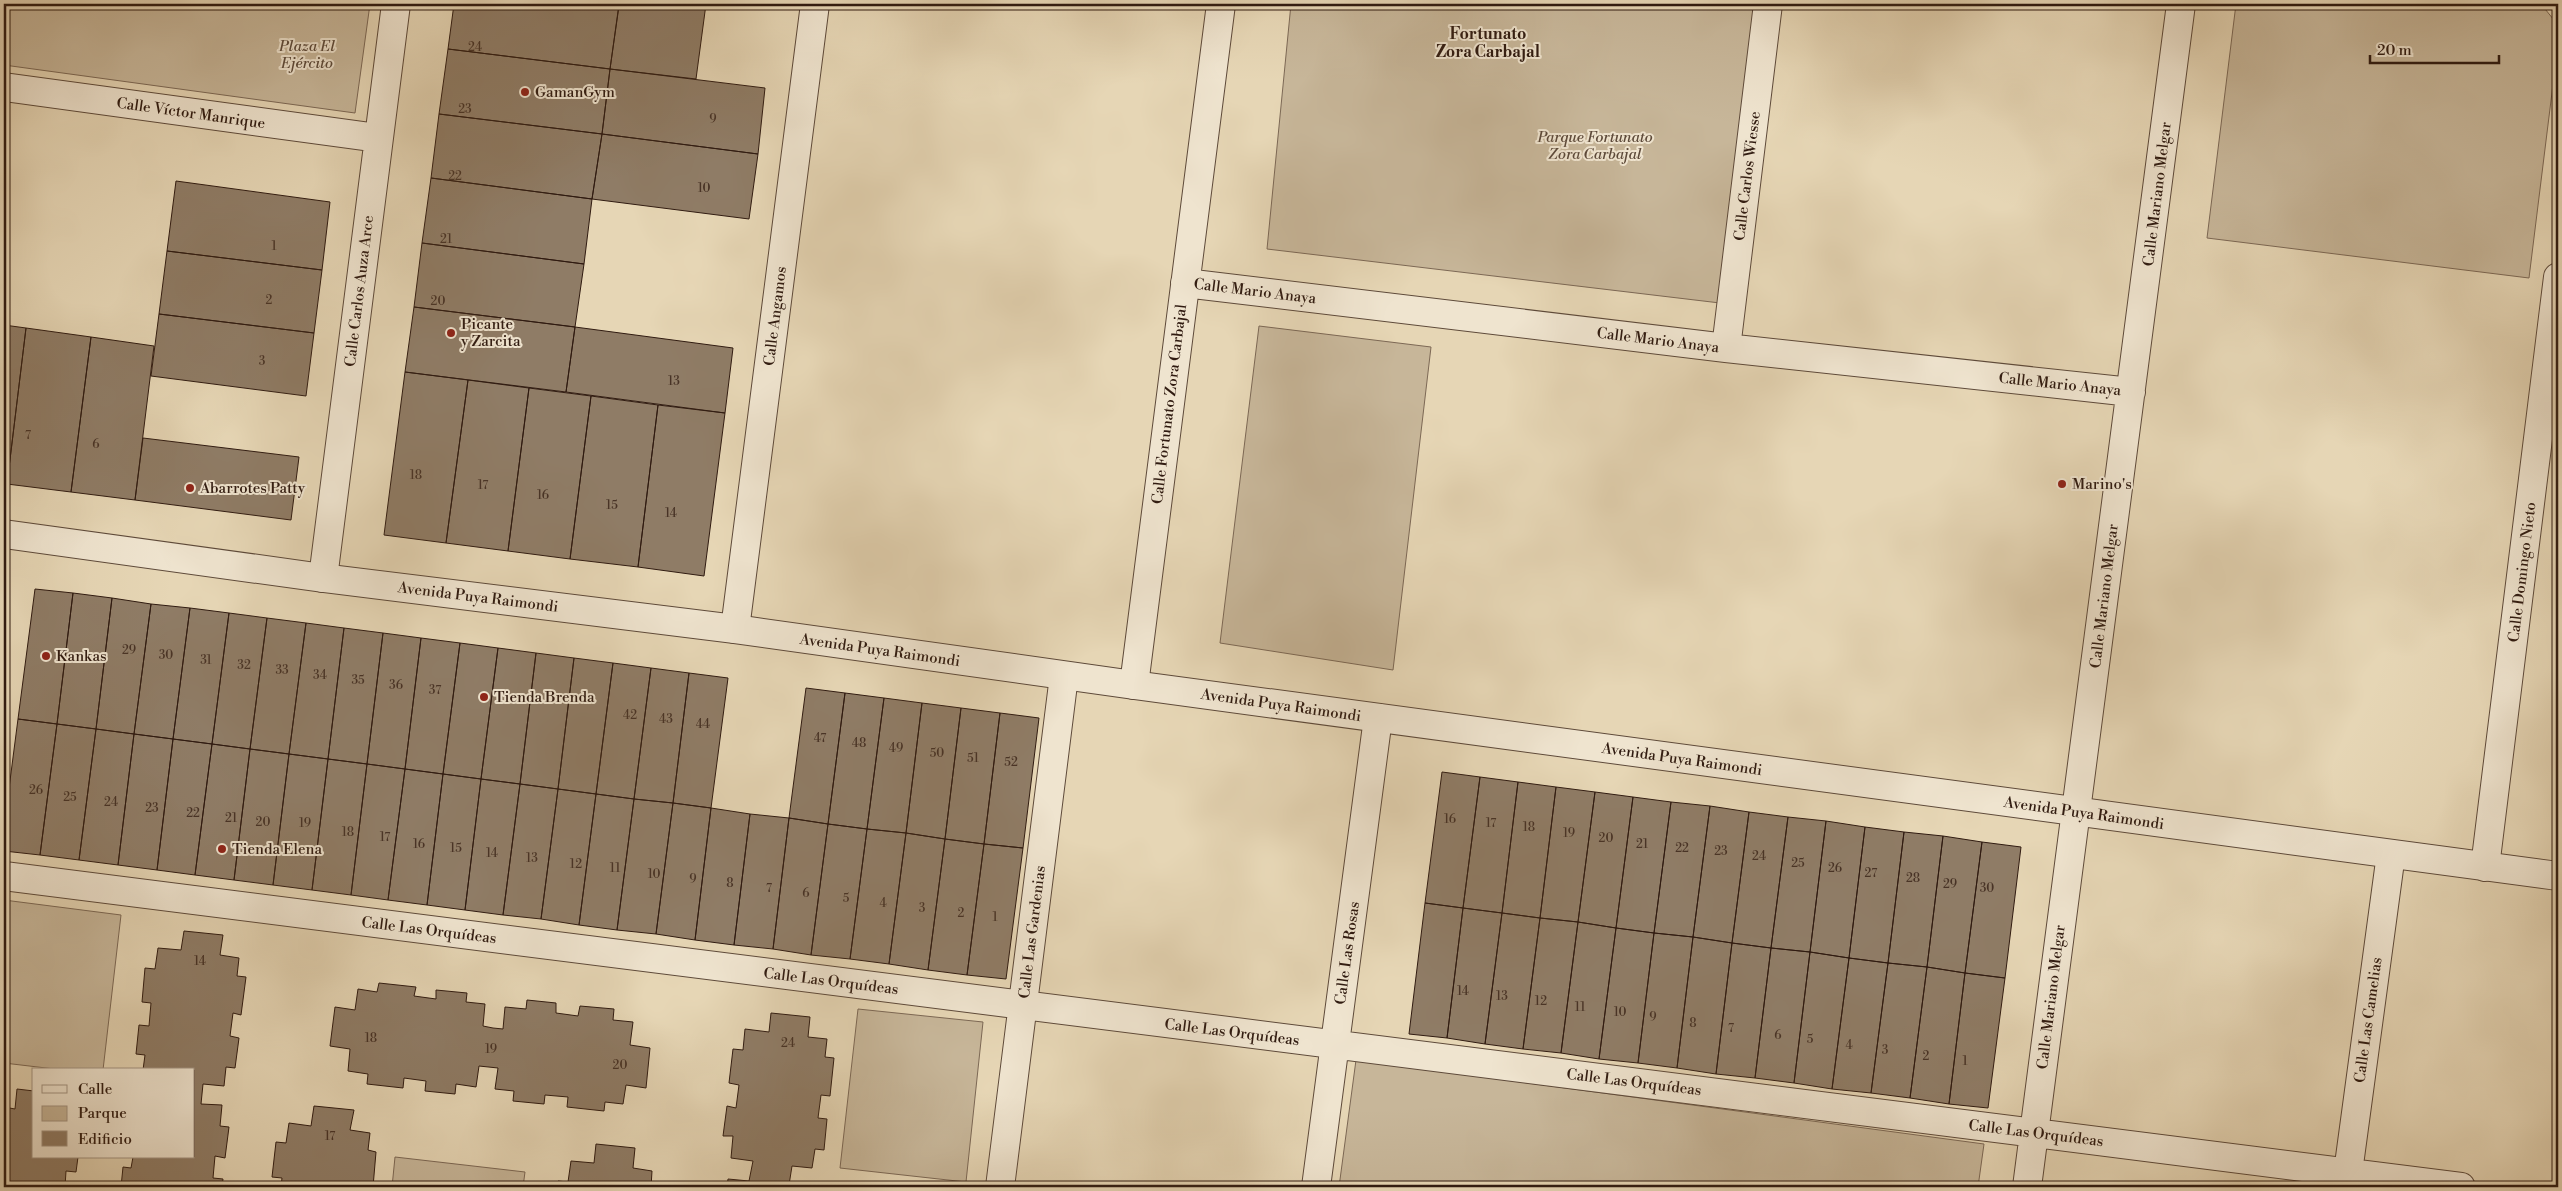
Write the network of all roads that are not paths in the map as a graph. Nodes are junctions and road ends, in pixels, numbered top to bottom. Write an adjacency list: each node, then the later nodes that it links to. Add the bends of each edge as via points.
1 (396, 4): 7 (street, Calle Carlos Auza Arce)
2 (814, 4): 14 (street, Calle Angamos)
3 (1221, 4): 9 (street, Calle Fortunato Zora Carbajal)
4 (1768, 4): 10 (street, Calle Carlos Wiesse)
5 (2181, 4): 11 (street, Calle Mariano Melgar)
6 (4, 87): 7 (street, Calle Víctor Manrique)
7 (378, 138): 13 (street, Calle Carlos Auza Arce)
8 (2558, 277): 20 (street, Calle Domingo Nieto)
9 (1185, 283): 10 (street, Calle Mario Anaya); 16 (street, Calle Fortunato Zora Carbajal)
10 (1726, 348): 11 (street, Calle Mario Anaya)
11 (2131, 392): 18 (street, Calle Mariano Melgar)
12 (4, 534): 13 (street, Avenida Puya Raimondi)
13 (323, 578): 14 (street, Avenida Puya Raimondi)
14 (735, 629): 15 (street, Avenida Puya Raimondi)
15 (1064, 676): 16 (street, Avenida Puya Raimondi); 23 (street, Calle Las Gardenias)
16 (1134, 685): 17 (street, Avenida Puya Raimondi)
17 (1378, 718): 18 (street, Avenida Puya Raimondi); 24 (street, Calle Las Rosas)
18 (2076, 812): 19 (street, Avenida Puya Raimondi); 25 (street, Calle Mariano Melgar)
19 (2391, 854): 20 (street, Avenida Puya Raimondi); 26 (street, Calle Las Camelias)
20 (2486, 867): 22 (street, Avenida Puya Raimondi)
21 (4, 876): 23 (street, Calle Las Orquídeas)
22 (2558, 876)
23 (1023, 1006): 24 (street, Calle Las Orquídeas); 27 (street, Calle Las Gardenias)
24 (1335, 1044): 25 (street, Calle Las Orquídeas); 28 (street, Calle Las Rosas)
25 (2034, 1133): 26 (street, Calle Las Orquídeas); 29 (street, Calle Mariano Melgar)
26 (2347, 1180): 30 (street, Calle Las Orquídeas)
27 (1000, 1187)
28 (1316, 1187)
29 (2026, 1187)
30 (2461, 1187)

